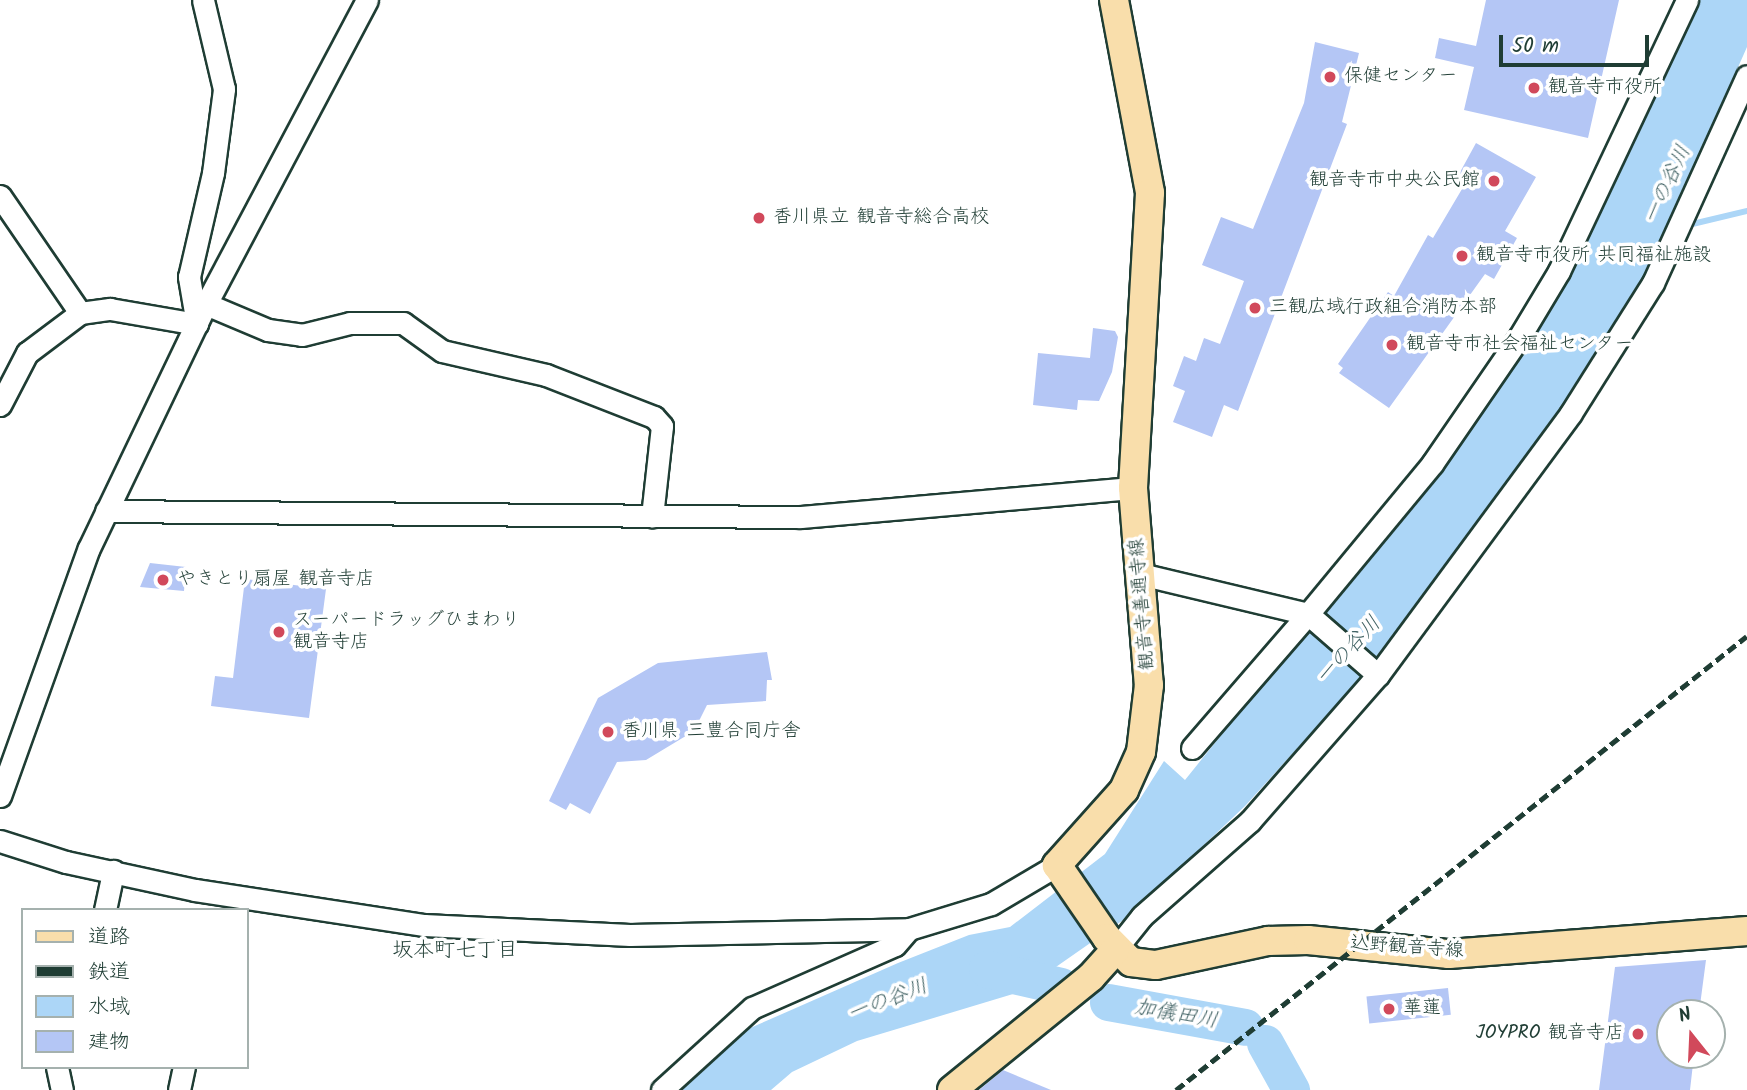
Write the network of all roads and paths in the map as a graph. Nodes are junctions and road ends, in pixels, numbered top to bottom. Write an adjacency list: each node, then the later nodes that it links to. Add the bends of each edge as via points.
1 (203, 0): 9 (street, via 224,89 213,173 189,277)
2 (367, 0): 7 (street)
3 (1114, 0): 11 (main road, 観音寺善通寺線, via 1139,111 1150,193)
4 (1687, 0): 15 (street, via 1559,271 1520,336 1432,464)
5 (1747, 76): 16 (street, via 1653,283 1571,413)
6 (0, 196): 8 (street)
7 (206, 304): 9 (street); 13 (street, via 268,330 302,335 350,323 403,323 442,351 546,375 654,417 662,426)
8 (80, 313): 9 (street, via 110,309); 10 (street, via 27,353)
9 (197, 324): 12 (street)
10 (0, 405)
11 (1133, 488): 13 (street, via 814,516); 14 (main road, 観音寺善通寺線)
12 (106, 512): 13 (street); 18 (street)
13 (652, 516)
14 (1140, 574): 15 (street); 21 (main road, 観音寺善通寺線, via 1149,649 1141,752 1124,790)
15 (1308, 614): 16 (street); 17 (street)
16 (1378, 676): 26 (street, via 1250,821)
17 (1192, 748)
18 (0, 796)
19 (0, 841): 20 (street)
20 (113, 871): 22 (street); 23 (street)
21 (1062, 871): 24 (street, via 991,904); 26 (main road)
22 (223, 902): 24 (street, via 513,932 644,935)
23 (105, 908)
24 (909, 929): 31 (street, via 895,945 752,1008)
25 (1747, 931): 26 (main road, 込野観音寺線, via 1448,954 1308,940 1268,941 1156,965 1131,962)
26 (1111, 944): 32 (main road, via 1091,977)
27 (57, 1069): 29 (street)
28 (184, 1069): 30 (street)
29 (62, 1090)
30 (179, 1090)
31 (662, 1090)
32 (952, 1090)

